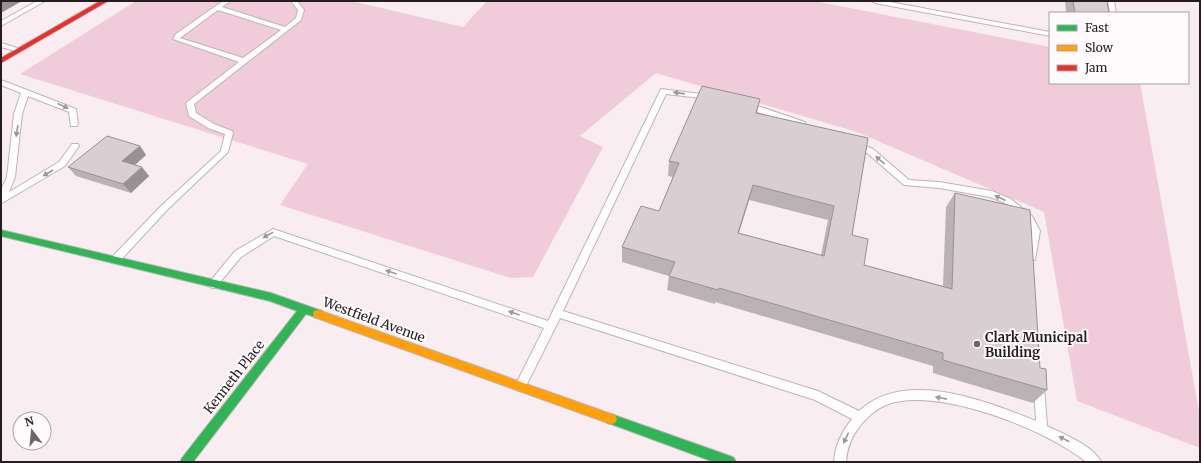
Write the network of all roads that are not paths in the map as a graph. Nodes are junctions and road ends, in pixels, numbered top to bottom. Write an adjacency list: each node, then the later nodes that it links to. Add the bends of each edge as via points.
1 (42, 1): 9 (lane)
2 (104, 1): 13 (street)
3 (227, 1): 7 (lane)
4 (294, 1): 10 (lane, via 301,10 299,19)
5 (875, 1): 11 (lane)
6 (1111, 1): 8 (lane)
7 (217, 8): 10 (lane); 15 (lane, via 176,39)
8 (1113, 12)
9 (1, 24)
10 (286, 29): 15 (lane)
11 (1049, 34)
12 (1, 45): 13 (lane)
13 (19, 50): 14 (street)
14 (1, 61)
15 (244, 61): 26 (lane, via 190,103 192,114 211,126 230,133 224,152 164,208)
16 (1, 82): 17 (lane)
17 (25, 93): 20 (lane, one-way to 20, via 48,99 73,111); 24 (lane, one-way to 24, via 18,114 11,177)
18 (720, 99): 30 (lane, one-way to 30, via 664,91)
19 (734, 102): 21 (lane)
20 (74, 124)
21 (811, 128)
22 (847, 140): 27 (lane, one-way to 22, via 1032,247 1036,231 1030,218 1020,209 992,194 939,185 907,183 870,152)
23 (75, 146): 24 (lane, one-way to 24, via 62,164)
24 (1, 200)
25 (1, 233): 26 (street, Westfield Avenue)
26 (115, 260): 28 (street, Westfield Avenue)
27 (1032, 270)
28 (213, 284): 29 (street, Westfield Avenue, via 271,297); 31 (lane, one-way to 28, via 273,232 238,254)
29 (304, 309): 33 (street, Westfield Avenue); 36 (street, Kenneth Place)
30 (557, 313): 31 (lane); 34 (lane, via 818,396)
31 (551, 326): 33 (lane)
32 (1038, 375): 35 (lane)
33 (519, 386): 37 (street, Westfield Avenue)
34 (860, 417): 35 (lane, one-way to 34, via 991,410 924,395 892,398 874,405); 38 (lane, one-way to 38, via 850,429 840,452)
35 (1042, 428): 39 (lane, one-way to 35, via 1072,444)
36 (186, 462)
37 (730, 462)
38 (840, 462)
39 (1095, 462)

